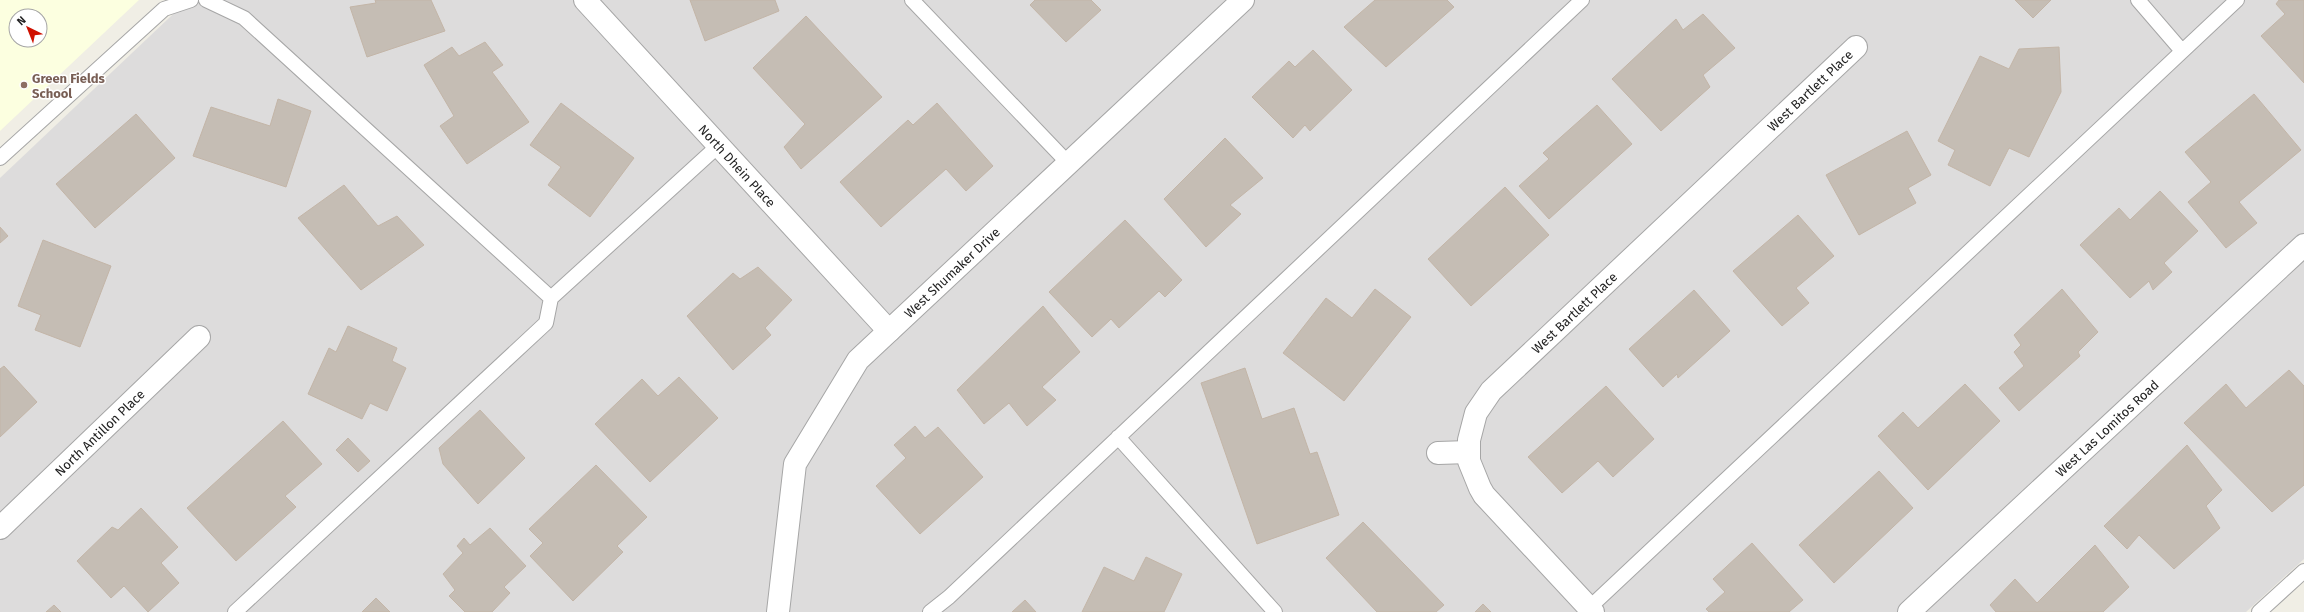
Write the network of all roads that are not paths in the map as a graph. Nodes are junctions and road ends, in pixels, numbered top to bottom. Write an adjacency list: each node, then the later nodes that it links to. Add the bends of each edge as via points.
1 (192, 0): 12 (lane, via 164,9)
2 (206, 0): 15 (lane, via 244,18)
3 (585, 0): 11 (street, North Dhein Place)
4 (912, 0): 13 (lane)
5 (1582, 0): 18 (lane)
6 (2138, 0): 10 (lane)
7 (2237, 0): 10 (lane)
8 (1235, 2): 13 (street, West Shumaker Drive)
9 (1856, 47): 20 (street, West Bartlett Place, via 1491,391 1476,413 1469,440)
10 (2182, 51): 23 (lane)
11 (718, 146): 15 (lane); 16 (street, North Dhein Place)
12 (0, 158)
13 (1068, 164): 16 (street, West Shumaker Drive)
14 (2304, 245): 28 (street, West Las Lomitos Road)
15 (551, 298): 24 (lane, via 546,323)
16 (889, 331): 25 (street, West Shumaker Drive, via 858,360 795,464)
17 (199, 337): 21 (street, North Antillon Place)
18 (1118, 437): 26 (lane); 27 (lane)
19 (1438, 452): 20 (street)
20 (1469, 452): 23 (street, West Bartlett Place, via 1469,461 1484,495)
21 (0, 528)
22 (2304, 571): 29 (lane)
23 (1591, 610)
24 (235, 612)
25 (778, 612)
26 (930, 612)
27 (1275, 612)
28 (1909, 612)
29 (2259, 612)

